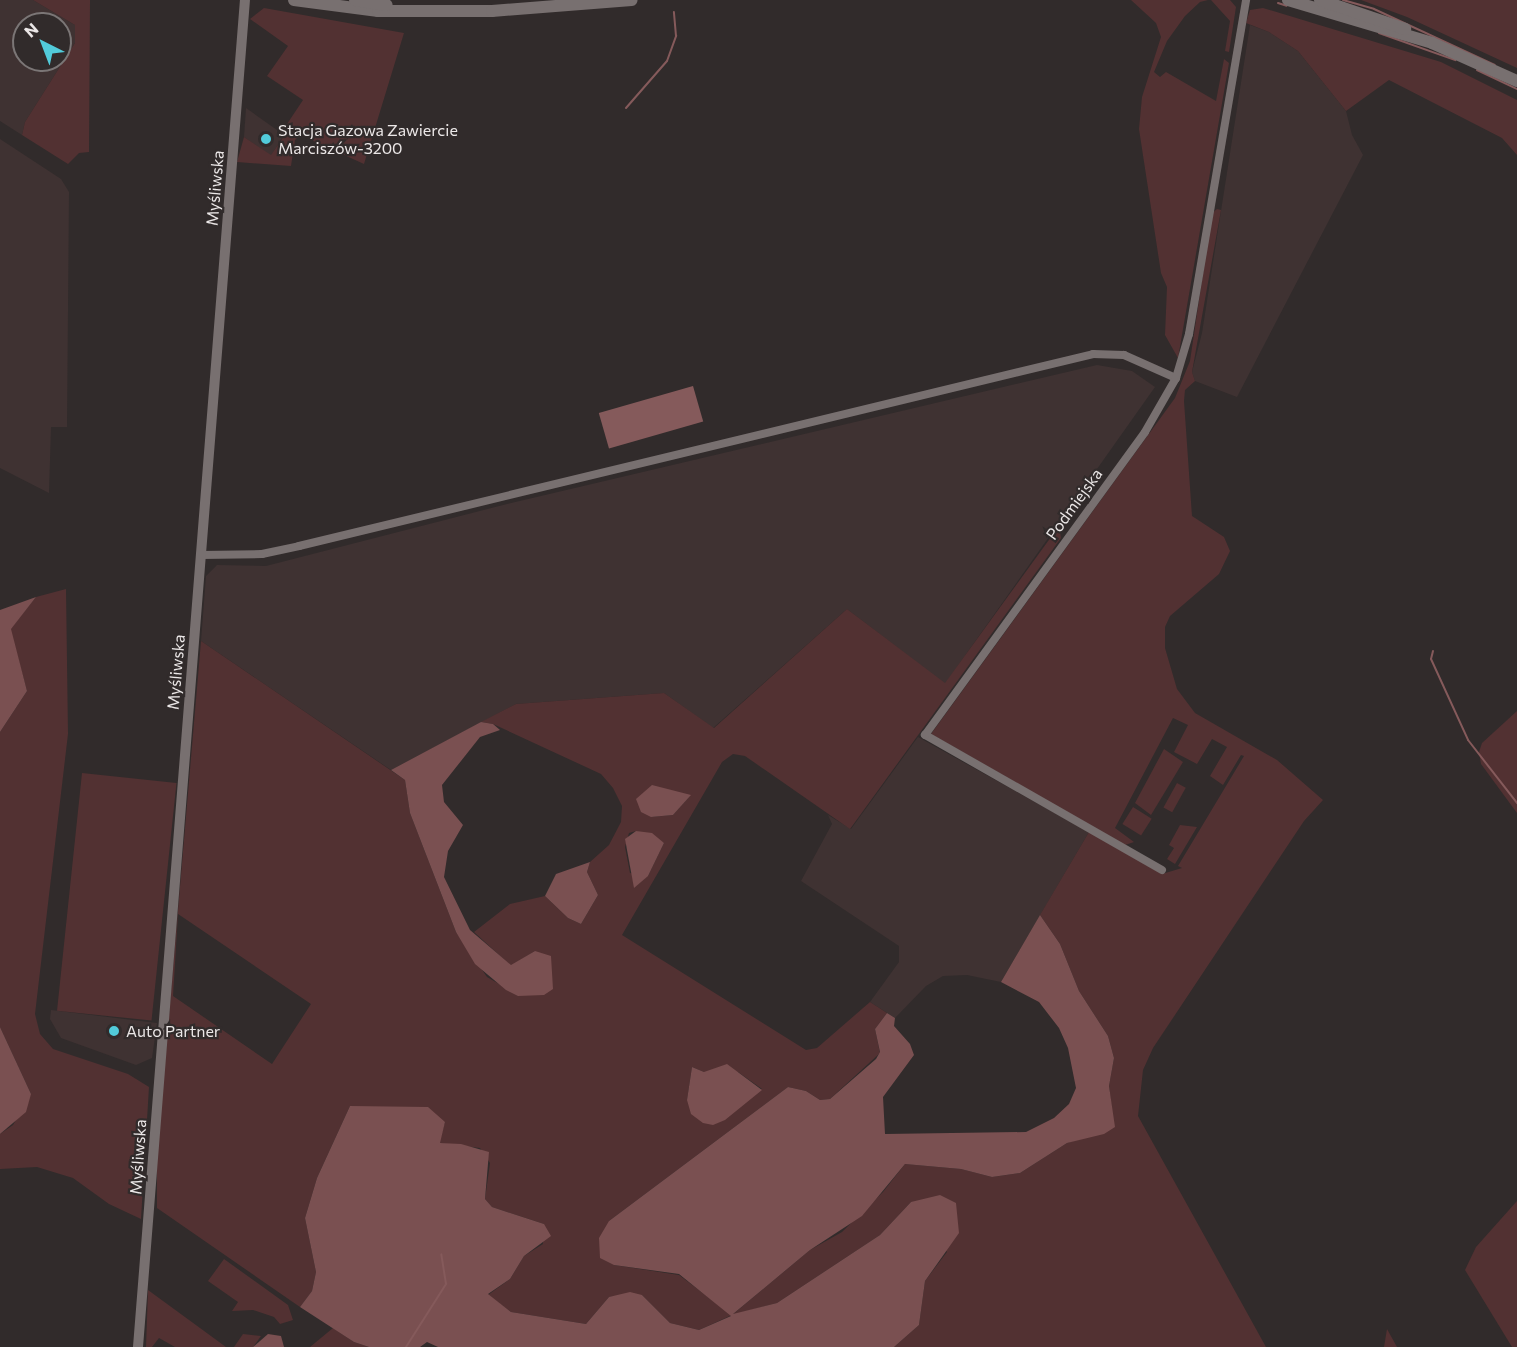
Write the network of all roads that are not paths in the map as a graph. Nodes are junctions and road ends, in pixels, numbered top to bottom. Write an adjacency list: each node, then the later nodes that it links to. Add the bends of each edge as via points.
1 (245, 0): 12 (street, Myśliwska)
2 (294, 0): 8 (main road, via 366,11)
3 (355, 0): 8 (main road)
4 (632, 0): 8 (main road, via 523,10)
5 (1246, 0): 11 (street, Podmiejska, via 1189,334)
6 (1288, 0): 9 (main road)
7 (1320, 0): 9 (main road, via 1386,19)
8 (421, 10)
9 (1432, 44): 10 (main road)
10 (1517, 82)
11 (1176, 378): 12 (street, via 1124,355 1093,354 299,546 262,554); 13 (street, Podmiejska, via 1145,432 925,735)
12 (201, 555): 14 (street, Myśliwska)
13 (1162, 870)
14 (138, 1347)

